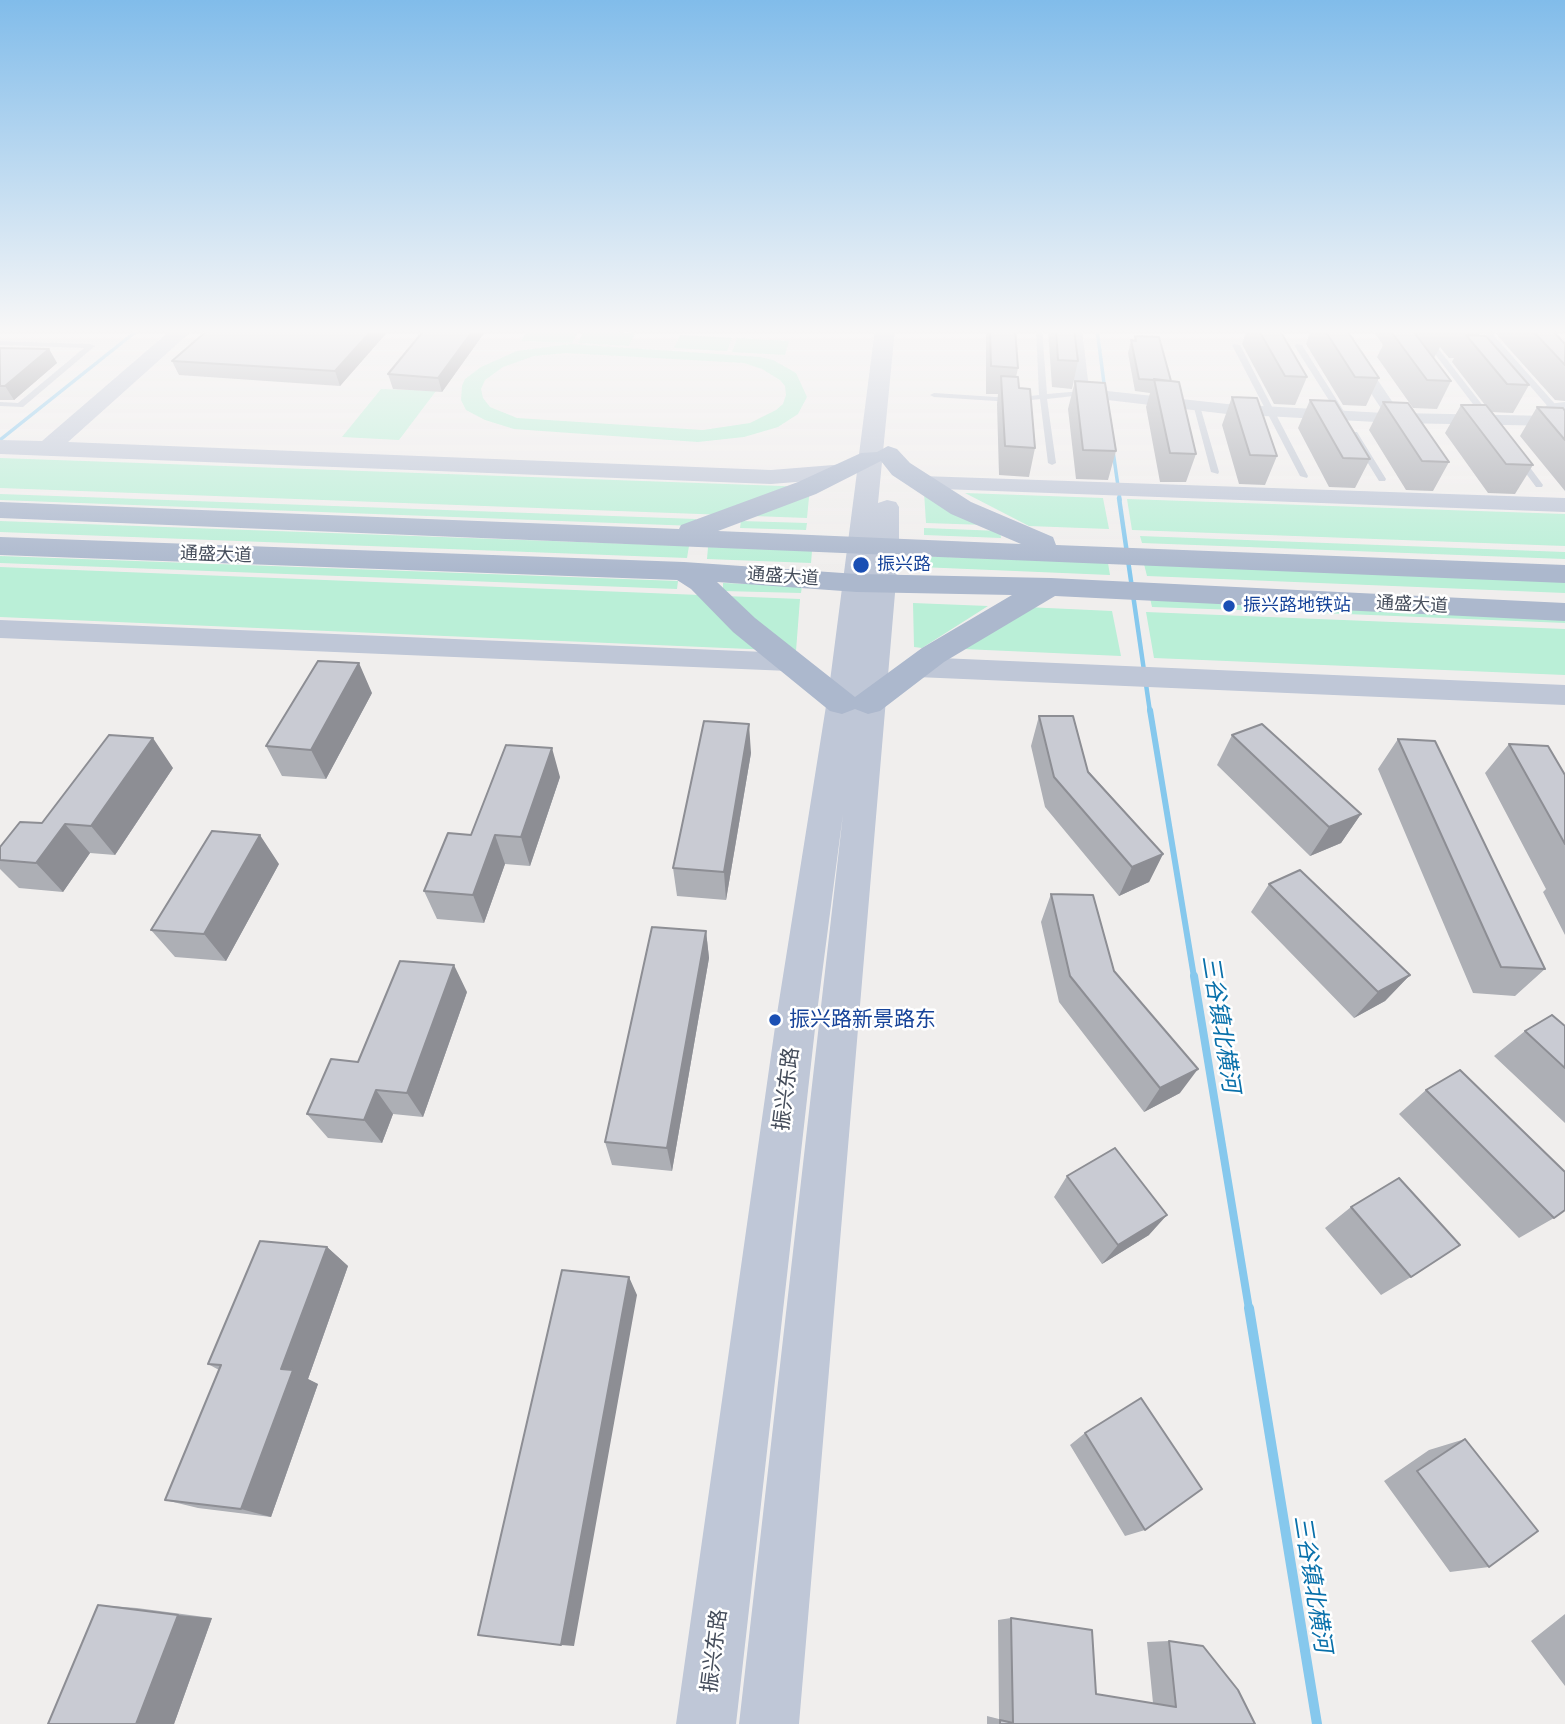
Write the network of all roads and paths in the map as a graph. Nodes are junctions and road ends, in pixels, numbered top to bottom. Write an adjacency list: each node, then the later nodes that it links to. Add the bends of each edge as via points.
1 (90, 409): 16 (street)
2 (881, 409): 18 (street, 振兴东路)
3 (886, 409): 18 (street, 振兴东路)
4 (1045, 409): 19 (lane)
5 (1197, 409): 21 (lane)
6 (1246, 409): 11 (street)
7 (1339, 409): 12 (lane)
8 (1389, 409): 13 (street)
9 (1482, 409): 14 (lane)
10 (1559, 409): 14 (street, via 1559,421)
11 (1269, 411): 12 (street); 22 (lane)
12 (1341, 413): 13 (street); 24 (lane)
13 (1395, 418): 14 (street)
14 (1494, 425)
15 (0, 447): 16 (street)
16 (45, 448): 23 (street)
17 (1514, 452): 26 (lane)
18 (879, 456): 20 (main road); 25 (main road); 33 (street, 振兴东路)
19 (1052, 463)
20 (846, 471): 23 (street); 27 (main road)
21 (1215, 472)
22 (1304, 476)
23 (771, 477): 27 (street, via 778,485)
24 (1382, 479)
25 (922, 482): 28 (street); 32 (main road, via 998,526)
26 (1539, 485)
27 (768, 504): 30 (main road)
28 (1565, 505)
29 (0, 510): 30 (main road, 通盛大道)
30 (678, 537): 33 (main road, 通盛大道); 34 (main road, via 698,543 694,561)
31 (0, 546): 34 (main road, 通盛大道)
32 (1074, 554): 33 (main road, 通盛大道); 36 (main road, 通盛大道)
33 (871, 565): 35 (main road, 通盛大道); 37 (main road, 通盛大道); 45 (street, 振兴东路)
34 (653, 569): 35 (main road, 通盛大道)
35 (684, 571): 39 (main road)
36 (1565, 574)
37 (1051, 587): 38 (main road, 通盛大道); 43 (main road)
38 (1565, 612)
39 (744, 625): 41 (street, via 732,648); 42 (main road)
40 (0, 629): 41 (street)
41 (708, 659): 42 (street)
42 (789, 662): 45 (main road)
43 (917, 667): 44 (street); 45 (main road)
44 (1565, 695)
45 (855, 703): 46 (street, 振兴东路, via 796,1020); 47 (street, 振兴东路)
46 (706, 1724)
47 (769, 1724)

